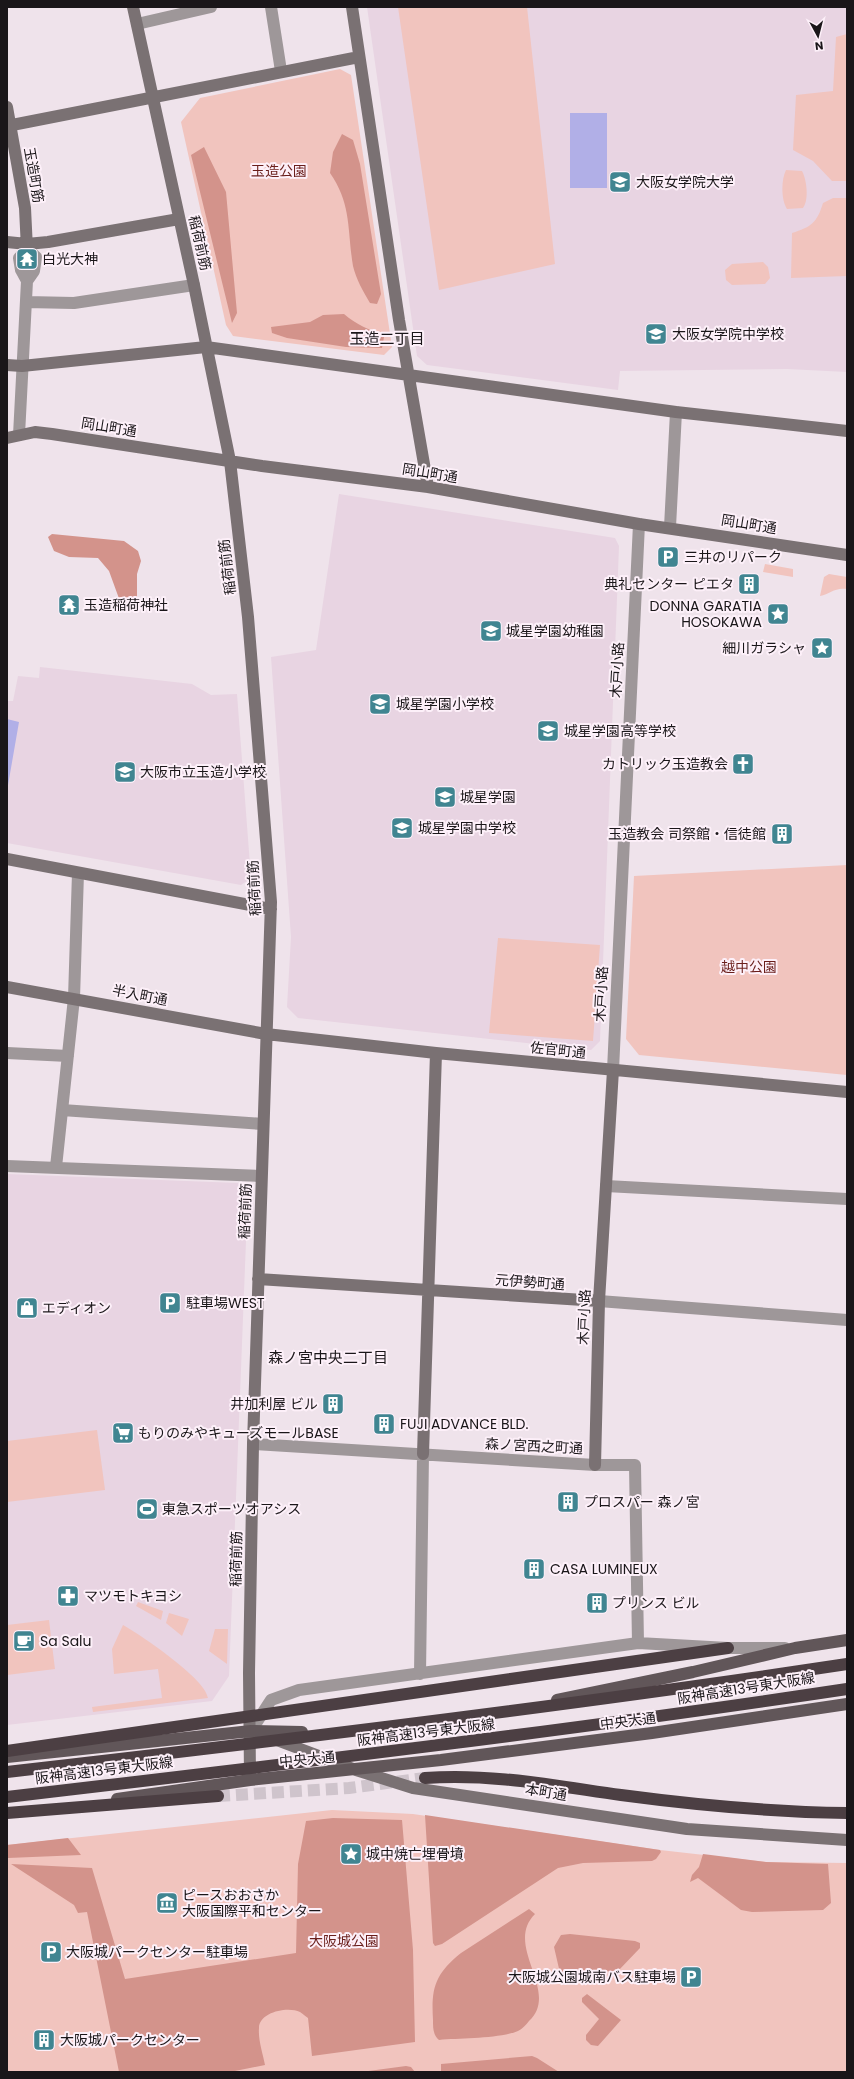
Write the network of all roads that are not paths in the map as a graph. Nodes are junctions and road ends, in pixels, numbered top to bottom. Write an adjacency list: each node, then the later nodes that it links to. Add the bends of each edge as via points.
1 (133, 7): 5 (street, 稲荷前筋)
2 (211, 7): 5 (street)
3 (271, 7): 7 (street)
4 (352, 7): 6 (street)
5 (137, 24): 8 (street, 稲荷前筋)
6 (359, 57): 7 (street); 19 (street)
7 (281, 71): 8 (street)
8 (153, 98): 10 (street); 11 (street, 稲荷前筋)
9 (7, 107): 10 (street, 玉造町筋)
10 (8, 126): 13 (street, 玉造町筋, via 25,208)
11 (179, 219): 13 (street); 14 (street, 稲荷前筋)
12 (7, 242): 13 (street)
13 (27, 246): 15 (street, via 36,257 34,271 27,281)
14 (194, 284): 15 (street, via 74,303); 16 (street, 稲荷前筋)
15 (26, 302): 18 (street)
16 (206, 347): 18 (street); 19 (street); 23 (street, 稲荷前筋)
17 (7, 365): 18 (street)
18 (22, 366): 22 (street)
19 (408, 375): 20 (street); 24 (street)
20 (676, 412): 21 (street); 26 (street)
21 (847, 431)
22 (13, 436): 23 (street, 岡山町通, via 35,432)
23 (230, 461): 24 (street, 岡山町通); 30 (street, 稲荷前筋, via 248,617)
24 (428, 487): 25 (street, 岡山町通)
25 (639, 524): 26 (street, 岡山町通); 37 (street, 木戸小路)
26 (670, 528): 27 (street, 岡山町通)
27 (847, 555)
28 (7, 859): 29 (street)
29 (78, 873): 30 (street); 32 (street)
30 (271, 909): 33 (street, 稲荷前筋)
31 (7, 987): 32 (street, 半入町通)
32 (74, 998): 33 (street, 半入町通); 36 (street)
33 (266, 1034): 35 (street, 佐官町通); 40 (street, 稲荷前筋)
34 (7, 1053): 36 (street)
35 (436, 1053): 37 (street, 佐官町通); 47 (street)
36 (68, 1056): 39 (street)
37 (613, 1070): 38 (street, 佐官町通); 44 (street, 木戸小路)
38 (847, 1092)
39 (62, 1110): 40 (street); 42 (street)
40 (263, 1124): 43 (street, 稲荷前筋)
41 (7, 1166): 42 (street)
42 (56, 1168): 43 (street)
43 (261, 1176): 46 (street, 稲荷前筋)
44 (606, 1186): 45 (street); 48 (street, 木戸小路)
45 (847, 1199)
46 (258, 1279): 47 (street, 元伊勢町通); 50 (street, 稲荷前筋)
47 (427, 1290): 48 (street, 元伊勢町通); 51 (street)
48 (599, 1301): 49 (street, 元伊勢町通); 52 (street, 木戸小路)
49 (847, 1320)
50 (253, 1444): 51 (street, 森ノ宮西之町通); 61 (street, 稲荷前筋)
51 (423, 1454): 52 (street, 森ノ宮西之町通); 58 (street)
52 (595, 1465): 54 (street, 森ノ宮西之町通, via 635,1465)
53 (847, 1640): 56 (main road, 中央大通)
54 (638, 1643): 55 (street, 中央大通); 58 (street, 中央大通)
55 (728, 1648): 56 (street, 中央大通); 62 (highway)
56 (795, 1648): 61 (main road, 中央大通, via 546,1702 293,1734)
57 (847, 1664): 65 (highway, 阪神高速13号東大阪線, via 598,1700 214,1749)
58 (420, 1674): 61 (street, 中央大通, via 299,1690 276,1696 265,1706)
59 (847, 1688): 69 (highway, 阪神高速13号東大阪線, via 610,1724)
60 (847, 1704): 64 (main road, 中央大通, via 652,1733)
61 (250, 1731): 63 (main road, 中央大通); 64 (street, 本町通); 67 (street, 稲荷前筋)
62 (7, 1751)
63 (7, 1757)
64 (356, 1770): 67 (main road, 中央大通); 72 (street, 本町通, via 413,1788 687,1829)
65 (7, 1772)
66 (425, 1778): 71 (highway, via 476,1776 717,1807)
67 (250, 1780): 70 (main road, 中央大通)
68 (218, 1796): 70 (highway)
69 (7, 1797)
70 (7, 1814)
71 (847, 1814)
72 (847, 1840)

